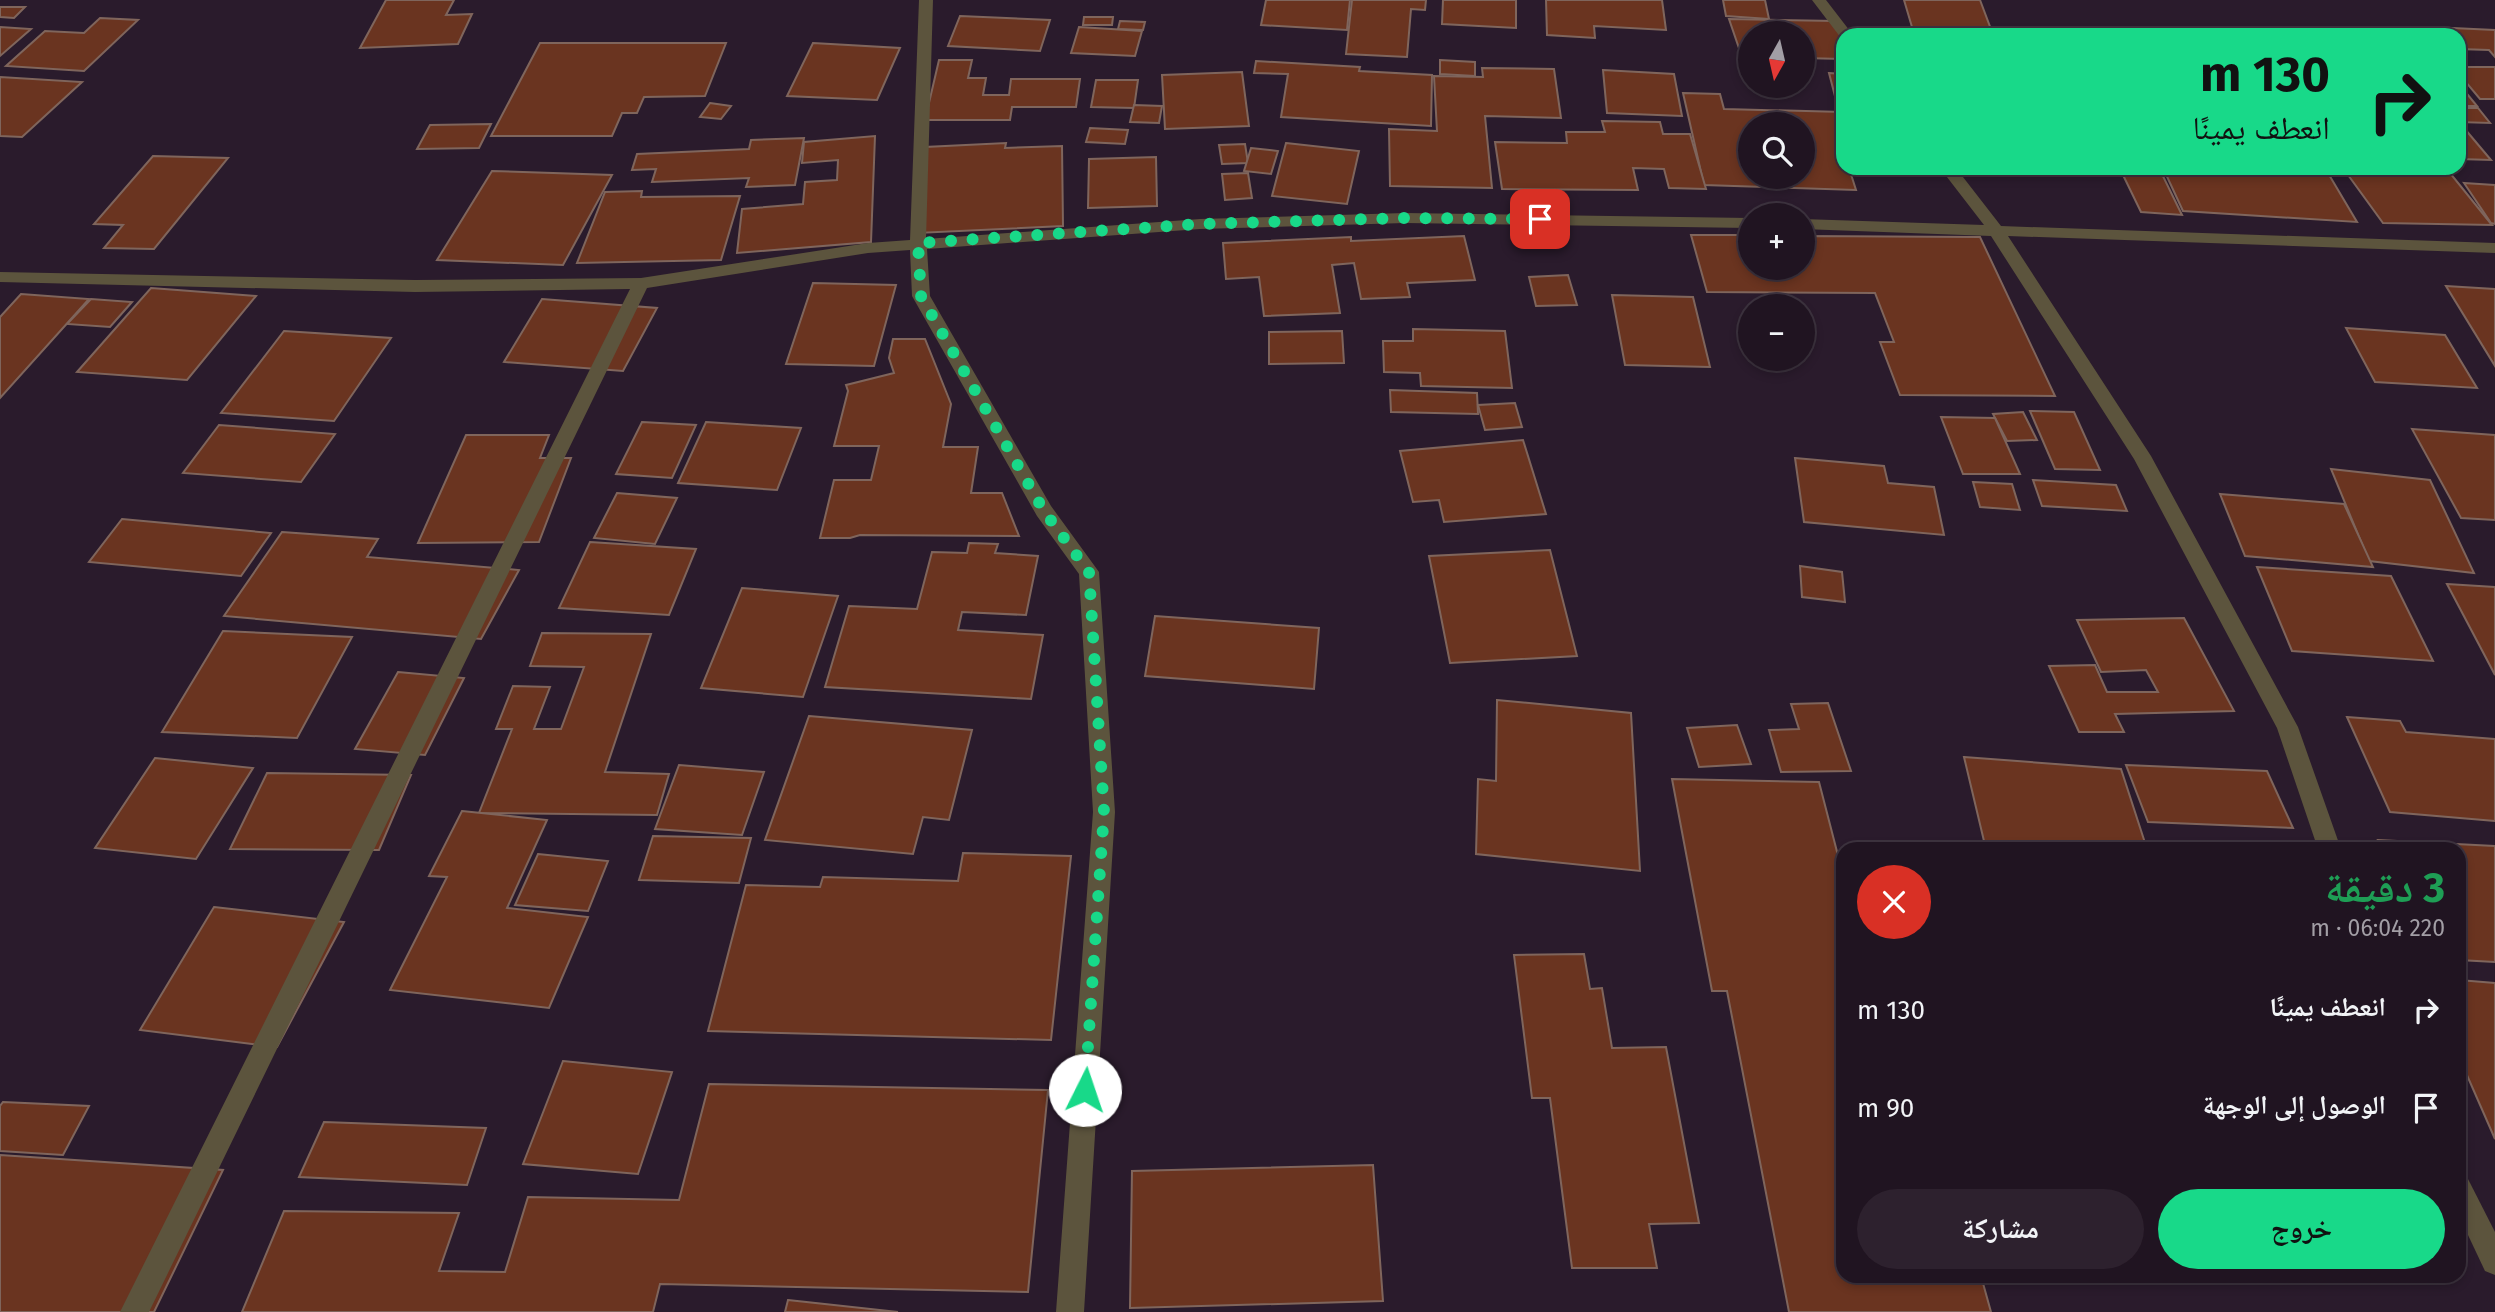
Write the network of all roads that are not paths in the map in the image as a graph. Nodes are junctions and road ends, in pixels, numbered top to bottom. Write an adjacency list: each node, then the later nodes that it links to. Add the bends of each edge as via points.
1 (926, 0): 8 (street)
2 (1819, 0): 3 (street)
3 (1841, 28)
4 (1953, 175): 7 (street)
5 (1738, 223): 8 (street, via 1405,218 1200,224)
6 (1815, 224): 7 (street)
7 (1995, 229): 9 (street); 12 (street, via 2155,481 2287,727)
8 (918, 243): 11 (street); 16 (street, via 921,296 1044,511 1089,572 1104,812)
9 (2495, 248)
10 (0, 277): 11 (street, via 415,286)
11 (641, 282): 15 (street)
12 (2328, 842)
13 (2466, 1202): 14 (street)
14 (2495, 1261)
15 (134, 1312)
16 (1070, 1312)

